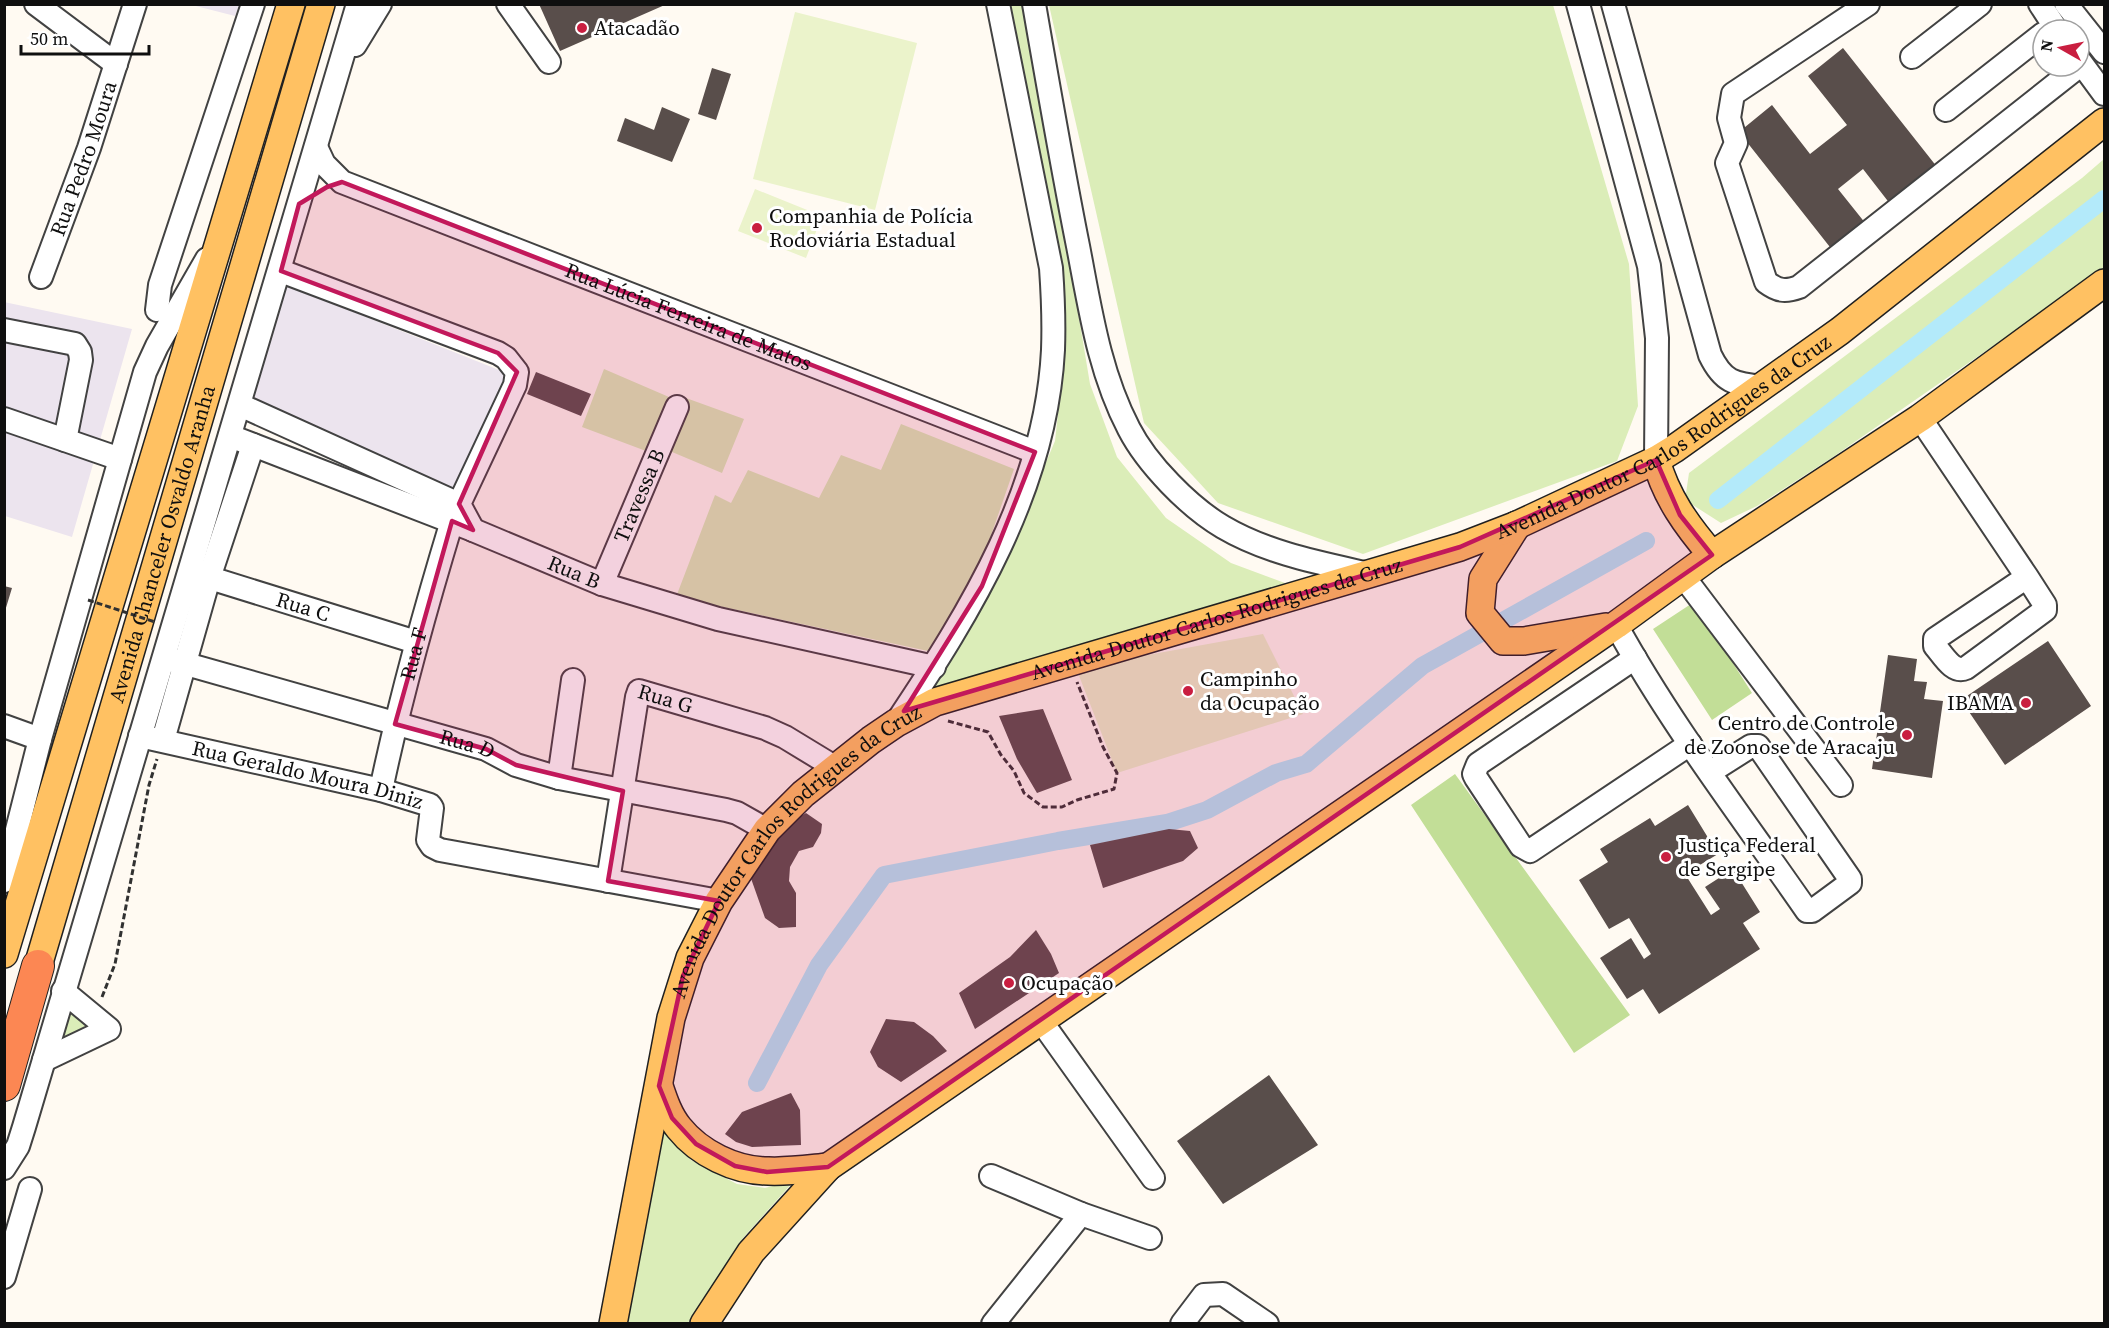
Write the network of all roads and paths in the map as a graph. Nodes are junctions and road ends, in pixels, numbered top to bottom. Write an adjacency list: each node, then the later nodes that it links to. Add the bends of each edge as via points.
1 (36, 4): 26 (street)
2 (135, 4): 26 (street, Rua Pedro Moura)
3 (253, 4): 40 (street, via 160,285)
4 (280, 4): 22 (street)
5 (291, 4): 22 (main road, Avenida Chanceler Osvaldo Aranha)
6 (321, 4): 89 (main road, Avenida Chanceler Osvaldo Aranha)
7 (358, 4): 27 (street)
8 (380, 4): 27 (street)
9 (508, 4): 25 (street)
10 (998, 4): 50 (street, via 1051,268 1053,352)
11 (1034, 4): 57 (street, via 1096,341 1130,431 1151,462 1179,492 1222,527 1302,560)
12 (1578, 4): 52 (street, via 1648,266 1657,338)
13 (1613, 4): 42 (street, via 1710,355 1727,379 1738,385)
14 (1868, 4): 28 (street, via 1733,94 1729,118 1736,143 1727,163 1766,282 1776,290 1799,287)
15 (2040, 4): 18 (street)
16 (1978, 5): 23 (street)
17 (2073, 7): 19 (street); 21 (street)
18 (2046, 18)
19 (2062, 18)
20 (2031, 45): 31 (street)
21 (2104, 50): 24 (street)
22 (276, 54): 36 (main road, Avenida Chanceler Osvaldo Aranha)
23 (1912, 57)
24 (2091, 58)
25 (549, 62)
26 (116, 64): 38 (street, Rua Pedro Moura)
27 (339, 69): 33 (street)
28 (2062, 78)
29 (2091, 78): 30 (street)
30 (2104, 94)
31 (1946, 110)
32 (2104, 122): 42 (main road, Avenida Doutor Carlos Rodrigues da Cruz)
33 (316, 147): 34 (street, via 324,164); 35 (street)
34 (342, 182): 35 (street); 50 (street, Rua Lúcia Ferreira de Matos)
35 (299, 204): 37 (street)
36 (221, 235): 51 (street, via 150,358); 88 (main road, Avenida Chanceler Osvaldo Aranha)
37 (280, 271): 43 (street); 53 (street, Rua F, via 498,353 517,372 515,385)
38 (41, 277)
39 (2104, 283): 45 (main road)
40 (157, 310)
41 (4, 330): 48 (street, via 75,344 80,352)
42 (1762, 387): 52 (main road, Avenida Doutor Carlos Rodrigues da Cruz)
43 (240, 405): 47 (street); 53 (street, Rua B)
44 (677, 407): 60 (street, Travessa B)
45 (1920, 418): 55 (main road); 59 (street)
46 (4, 419): 48 (street)
47 (230, 436): 49 (street, Rua B); 56 (street)
48 (65, 440): 51 (street)
49 (253, 445): 53 (street, Rua B); 56 (street)
50 (1035, 452): 67 (street, via 1014,515 982,586)
51 (120, 459): 75 (street)
52 (1656, 460): 54 (main road, Avenida Doutor Carlos Rodrigues da Cruz); 55 (main road, via 1680,515)
53 (456, 513): 60 (street, Rua B, via 474,530); 64 (street, Rua F)
54 (1517, 525): 57 (main road, Avenida Doutor Carlos Rodrigues da Cruz); 63 (main road, via 1483,579 1480,613 1503,641)
55 (1712, 555): 58 (main road)
56 (200, 575): 64 (street, Rua C); 66 (street)
57 (1371, 575): 71 (main road, Avenida Doutor Carlos Rodrigues da Cruz, via 934,702)
58 (1683, 576): 63 (main road); 81 (street)
59 (2026, 577): 59 (street, via 1935,639 1935,646 1955,668 1966,668 2045,610)
60 (602, 584): 67 (street, Rua B, via 718,619)
61 (88, 600): 62 (path, bridge)
62 (155, 622)
63 (1616, 625): 65 (street); 92 (main road)
64 (416, 642): 72 (street, Rua F)
65 (1635, 658): 77 (street); 77 (street, via 1478,764 1476,778 1521,846 1530,851)
66 (175, 661): 72 (street, Rua D); 74 (street); 76 (street)
67 (933, 667): 71 (street)
68 (1075, 674): 70 (path, via 1092,722 1117,773 1114,789 1062,807 1043,807 1024,794 988,732)
69 (573, 680): 80 (street)
70 (946, 720)
71 (896, 723): 78 (main road, Avenida Doutor Carlos Rodrigues da Cruz)
72 (395, 724): 80 (street, Rua D, via 486,749 516,765); 82 (street, Rua F)
73 (4, 726): 75 (street)
74 (140, 736): 76 (street, Rua Geraldo Moura Diniz); 90 (street)
75 (40, 739): 85 (street)
76 (163, 741): 82 (street, Rua Geraldo Moura Diniz); 91 (path, via 149,785 115,964)
77 (1690, 744): 79 (street)
78 (836, 768): 83 (street, Rua G, via 765,728 640,691); 84 (main road, Avenida Doutor Carlos Rodrigues da Cruz, via 802,794)
79 (1710, 772): 79 (street, via 1751,746 1758,746 1850,883 1808,911)
80 (558, 778): 83 (street, Rua D)
81 (1841, 785)
82 (381, 790): 86 (street, Rua Geraldo Moura Diniz, via 432,807 428,840 436,848)
83 (623, 791): 84 (street, Rua D, via 726,810); 86 (street, Rua G)
84 (767, 830): 87 (main road, Avenida Doutor Carlos Rodrigues da Cruz)
85 (4, 881)
86 (608, 881): 87 (street, Rua Geraldo Moura Diniz)
87 (719, 901): 95 (main road, Avenida Doutor Carlos Rodrigues da Cruz, via 683,975)
88 (4, 954)
89 (38, 966): 94 (highway, Avenida Chanceler Osvaldo Aranha)
90 (63, 991): 91 (street); 93 (street)
91 (95, 1016): 93 (street, via 109,1029)
92 (1041, 1021): 96 (main road); 99 (street)
93 (44, 1060): 97 (street, via 18,1146)
94 (4, 1085)
95 (659, 1086): 96 (main road, via 680,1129 711,1154 735,1166 767,1172); 104 (main road, Avenida Doutor Carlos Rodrigues da Cruz)
96 (828, 1167): 105 (main road, via 751,1252)
97 (4, 1168)
98 (991, 1176): 101 (street)
99 (1153, 1178)
100 (30, 1189): 103 (street)
101 (1081, 1214): 102 (street); 106 (street)
102 (1150, 1238)
103 (4, 1277)
104 (613, 1323)
105 (704, 1323)
106 (993, 1323)
107 (1182, 1323): 108 (street, via 1204,1295 1223,1294)
108 (1267, 1323)

